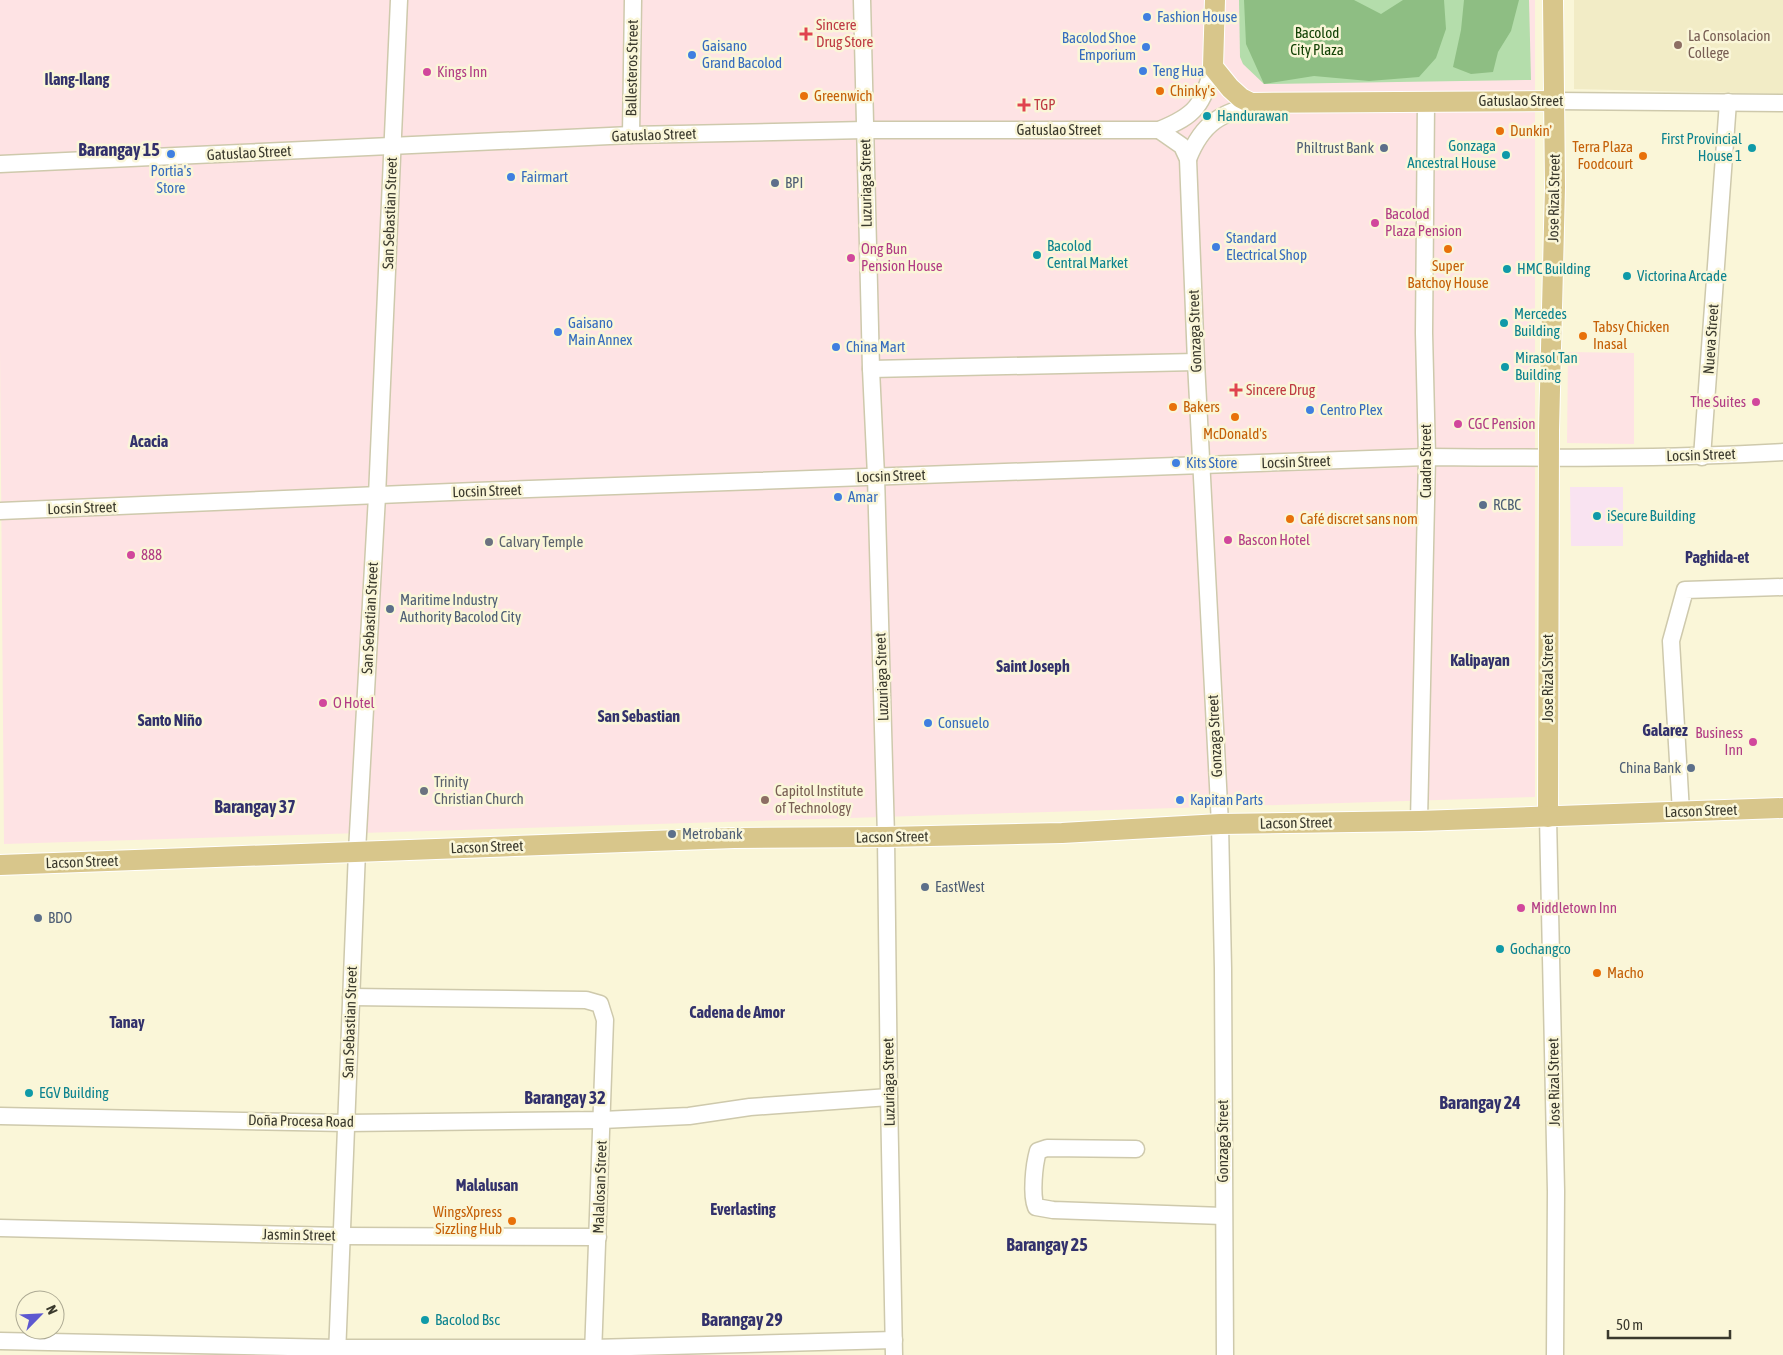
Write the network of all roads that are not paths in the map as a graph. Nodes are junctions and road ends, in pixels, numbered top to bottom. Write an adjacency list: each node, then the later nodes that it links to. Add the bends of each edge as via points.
1 (398, 0): 15 (street, San Sebastian Street)
2 (633, 0): 14 (street, Ballesteros Street)
3 (862, 0): 12 (street, Luzuriaga Street)
4 (1215, 0): 6 (main road)
5 (1553, 0): 7 (main road, Jose Rizal Street)
6 (1214, 67): 11 (main road, Gatuslao Street, via 1241,98); 13 (street, Gatuslao Street, via 1206,91 1190,115)
7 (1554, 101): 8 (main road, Gatuslao Street); 9 (street, Gatuslao Street); 23 (main road, Jose Rizal Street)
8 (1426, 102): 11 (main road, Gatuslao Street); 21 (street, Cuadra Street, via 1424,333)
9 (1728, 102): 10 (street, Gatuslao Street); 22 (street, Nueva Street)
10 (1783, 103)
11 (1258, 104): 16 (street, Gatuslao Street, via 1228,113 1209,124 1196,140)
12 (865, 130): 13 (street, Gatuslao Street); 14 (street, Gatuslao Street); 19 (street, Luzuriaga Street)
13 (1160, 130): 16 (street, via 1182,146)
14 (631, 135): 15 (street, Gatuslao Street)
15 (392, 146): 17 (street, Gatuslao Street); 26 (street, San Sebastian Street)
16 (1188, 159): 18 (street, Gonzaga Street)
17 (0, 164)
18 (1196, 362): 19 (street); 24 (street, Gonzaga Street)
19 (871, 369): 25 (street, Luzuriaga Street)
20 (1783, 452): 22 (street, Locsin Street)
21 (1427, 457): 23 (street, Locsin Street); 24 (street, Locsin Street); 32 (street, Cuadra Street)
22 (1702, 457): 23 (street, Locsin Street)
23 (1548, 458): 31 (main road, Jose Rizal Street)
24 (1202, 466): 25 (street, Locsin Street); 33 (street, Gonzaga Street)
25 (876, 476): 26 (street, Locsin Street); 34 (street, Luzuriaga Street)
26 (377, 496): 27 (street, Locsin Street); 35 (street, San Sebastian Street)
27 (0, 511)
28 (1783, 587): 30 (street, via 1685,590 1671,640)
29 (1783, 808): 30 (main road, Lacson Street)
30 (1681, 812): 31 (main road, Lacson Street)
31 (1548, 817): 32 (main road, Lacson Street); 52 (street, Jose Rizal Street, via 1556,1182)
32 (1420, 821): 33 (main road, Lacson Street)
33 (1220, 824): 34 (main road, Lacson Street); 43 (street, Gonzaga Street)
34 (886, 838): 35 (main road, Lacson Street, via 734,838); 38 (street, Luzuriaga Street)
35 (357, 851): 36 (main road, Lacson Street); 37 (street, San Sebastian Street)
36 (0, 865)
37 (351, 997): 40 (street, Malalosan Street, via 586,1000 600,1004 605,1020); 41 (street, San Sebastian Street)
38 (888, 1097): 40 (street, Doña Procesa Road, via 750,1107 689,1116); 48 (street, Luzuriaga Street)
39 (0, 1116): 41 (street, Doña Procesa Road)
40 (602, 1120): 41 (street, Doña Procesa Road); 46 (street, Malalosan Street)
41 (346, 1122): 45 (street, San Sebastian Street)
42 (1136, 1148): 43 (street, via 1047,1148 1038,1151 1033,1201 1036,1207)
43 (1223, 1216): 51 (street, Gonzaga Street)
44 (0, 1228): 45 (street, Jasmin Street)
45 (341, 1236): 46 (street, Jasmin Street); 50 (street, San Sebastian Street)
46 (598, 1237): 49 (street, Malalosan Street)
47 (0, 1341): 50 (street)
48 (894, 1347): 49 (street)
49 (593, 1351): 50 (street)
50 (337, 1352)
51 (1225, 1355)
52 (1554, 1355)

